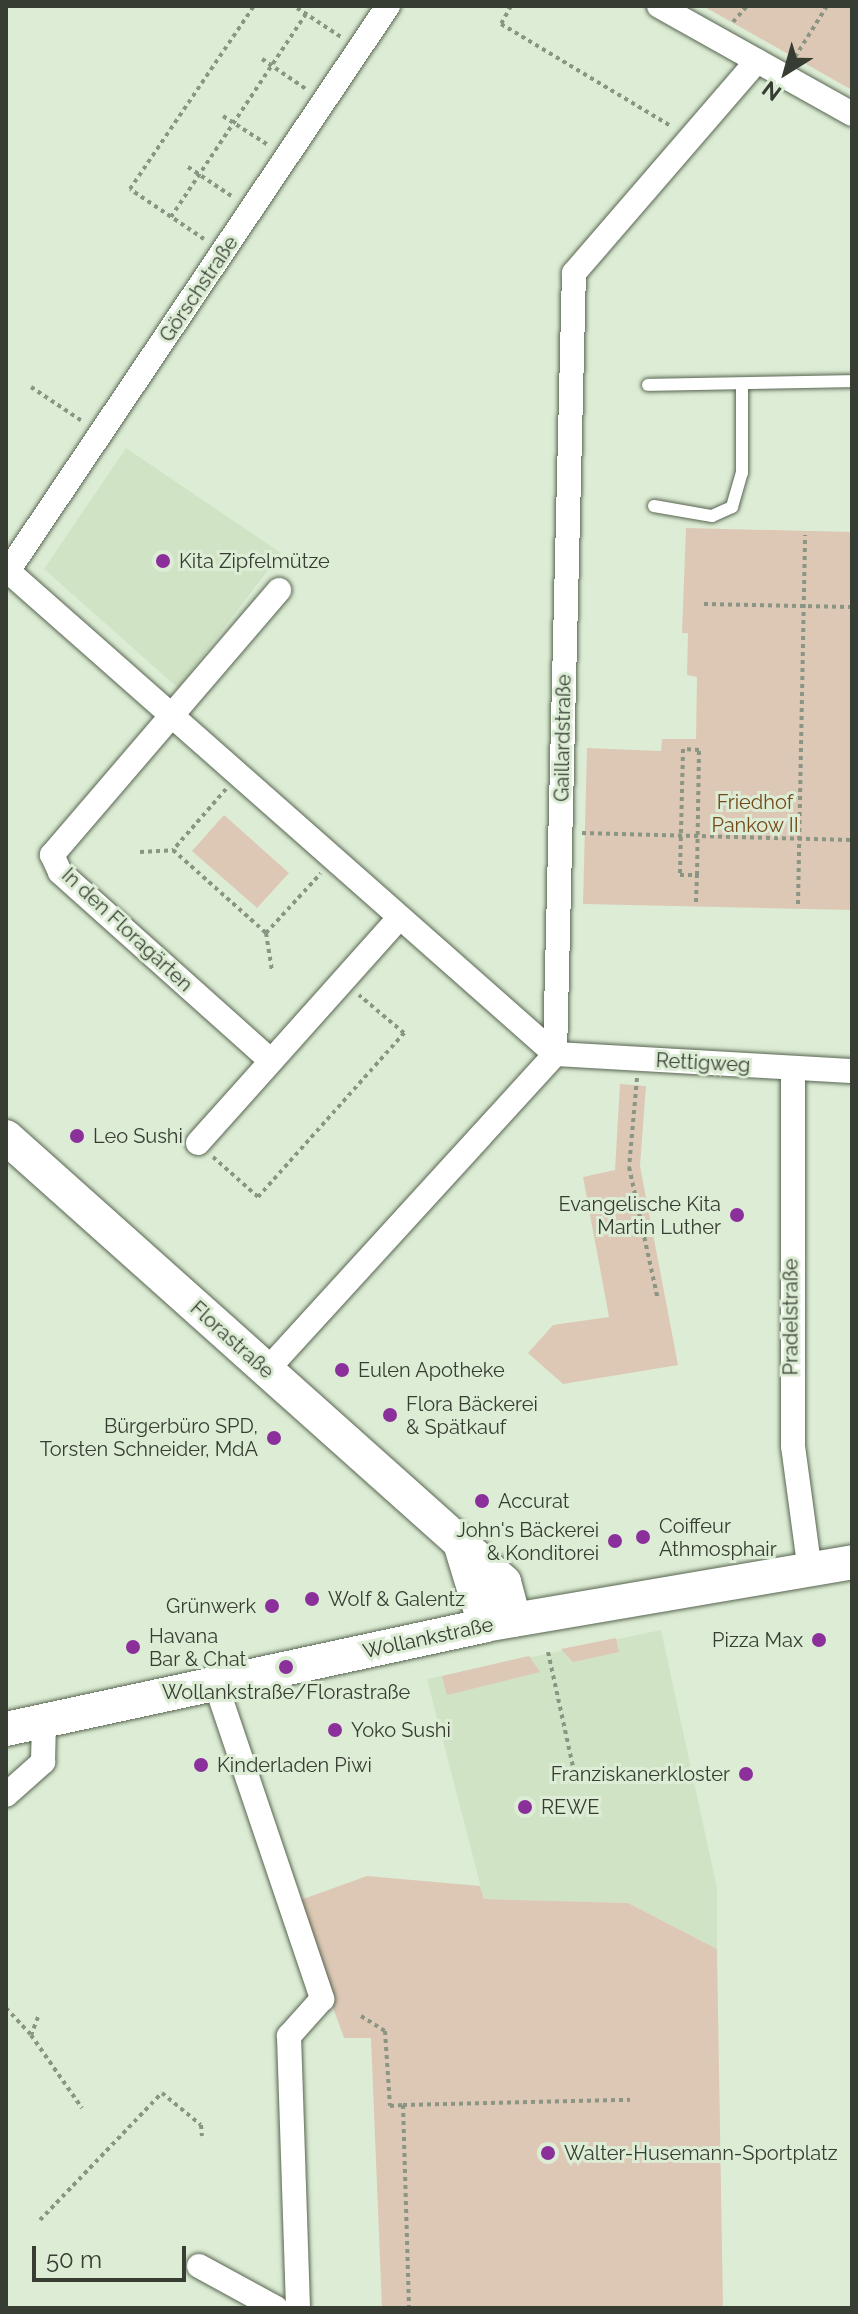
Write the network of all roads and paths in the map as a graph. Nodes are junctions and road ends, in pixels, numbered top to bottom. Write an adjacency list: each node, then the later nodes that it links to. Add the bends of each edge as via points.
1 (254, 6): 24 (path, via 130,189)
2 (388, 6): 33 (street, Görschstraße)
3 (511, 6): 19 (path, via 501,24)
4 (659, 6): 13 (street)
5 (747, 6): 9 (path)
6 (827, 6): 12 (path)
7 (297, 8): 8 (path)
8 (306, 14): 10 (path); 14 (path)
9 (731, 24)
10 (343, 38)
11 (262, 59): 14 (path)
12 (794, 60)
13 (757, 61): 16 (street); 55 (street, Gaillardstraße, via 574,273)
14 (272, 66): 15 (path); 18 (path)
15 (308, 90)
16 (852, 114)
17 (223, 116): 18 (path)
18 (234, 123): 20 (path); 22 (path)
19 (677, 129)
20 (270, 146)
21 (188, 167): 22 (path)
22 (199, 174): 23 (path); 24 (path)
23 (235, 199)
24 (171, 217): 25 (path)
25 (206, 241)
26 (852, 381): 29 (lane)
27 (648, 385): 29 (lane)
28 (31, 387): 30 (path)
29 (742, 387): 31 (lane, via 742,473 732,507 712,516)
30 (84, 422)
31 (654, 506)
32 (805, 535): 36 (path)
33 (7, 573): 38 (street, Görschstraße)
34 (279, 590): 38 (street, In den Floragärten)
35 (704, 604): 36 (path)
36 (804, 606): 37 (path); 43 (path)
37 (852, 607)
38 (172, 716): 39 (street); 56 (street, In den Floragärten, via 52,855 60,872)
39 (238, 775): 45 (path); 47 (street)
40 (585, 833): 41 (path)
41 (681, 836): 42 (path); 42 (path, via 683,749 699,750); 48 (path, via 680,875)
42 (698, 836): 43 (path); 48 (path)
43 (799, 838): 44 (path); 50 (path)
44 (852, 840)
45 (173, 850): 46 (path); 52 (path)
46 (140, 852)
47 (333, 859): 51 (street); 52 (path)
48 (697, 875): 49 (path)
49 (696, 902)
50 (798, 904)
51 (399, 918): 54 (street); 55 (street)
52 (266, 933): 53 (path)
53 (272, 970)
54 (342, 980): 56 (street); 61 (path, via 404,1033 363,1080 258,1197)
55 (555, 1054): 57 (street, Rettigweg); 63 (street)
56 (270, 1060): 61 (street)
57 (793, 1068): 58 (street, Rettigweg); 65 (street, Pradelstraße, via 793,1446)
58 (852, 1071)
59 (637, 1078): 62 (path, via 629,1167)
60 (6, 1137): 63 (main road, Florastraße)
61 (198, 1143)
62 (658, 1300)
63 (266, 1371): 66 (main road, Florastraße, via 504,1582)
64 (852, 1562): 65 (main road, Wollankstraße)
65 (809, 1564): 66 (main road, Wollankstraße)
66 (500, 1623): 68 (main road, Wollankstraße)
67 (548, 1652): 71 (path, via 573,1776)
68 (215, 1682): 69 (main road, Wollankstraße); 84 (street, via 322,1999 289,2036)
69 (44, 1721): 70 (main road, Wollankstraße); 72 (street, via 43,1762)
70 (6, 1729)
71 (590, 1773)
72 (6, 1795)
73 (6, 2008): 76 (path)
74 (361, 2016): 78 (path, via 385,2031 390,2106)
75 (38, 2017): 76 (path)
76 (31, 2035): 79 (path)
77 (630, 2100): 78 (path)
78 (403, 2105): 85 (path)
79 (82, 2108)
80 (202, 2136): 81 (path, via 201,2125 162,2093)
81 (40, 2220)
82 (199, 2266): 83 (street)
83 (276, 2308)
84 (298, 2308)
85 (409, 2308)

